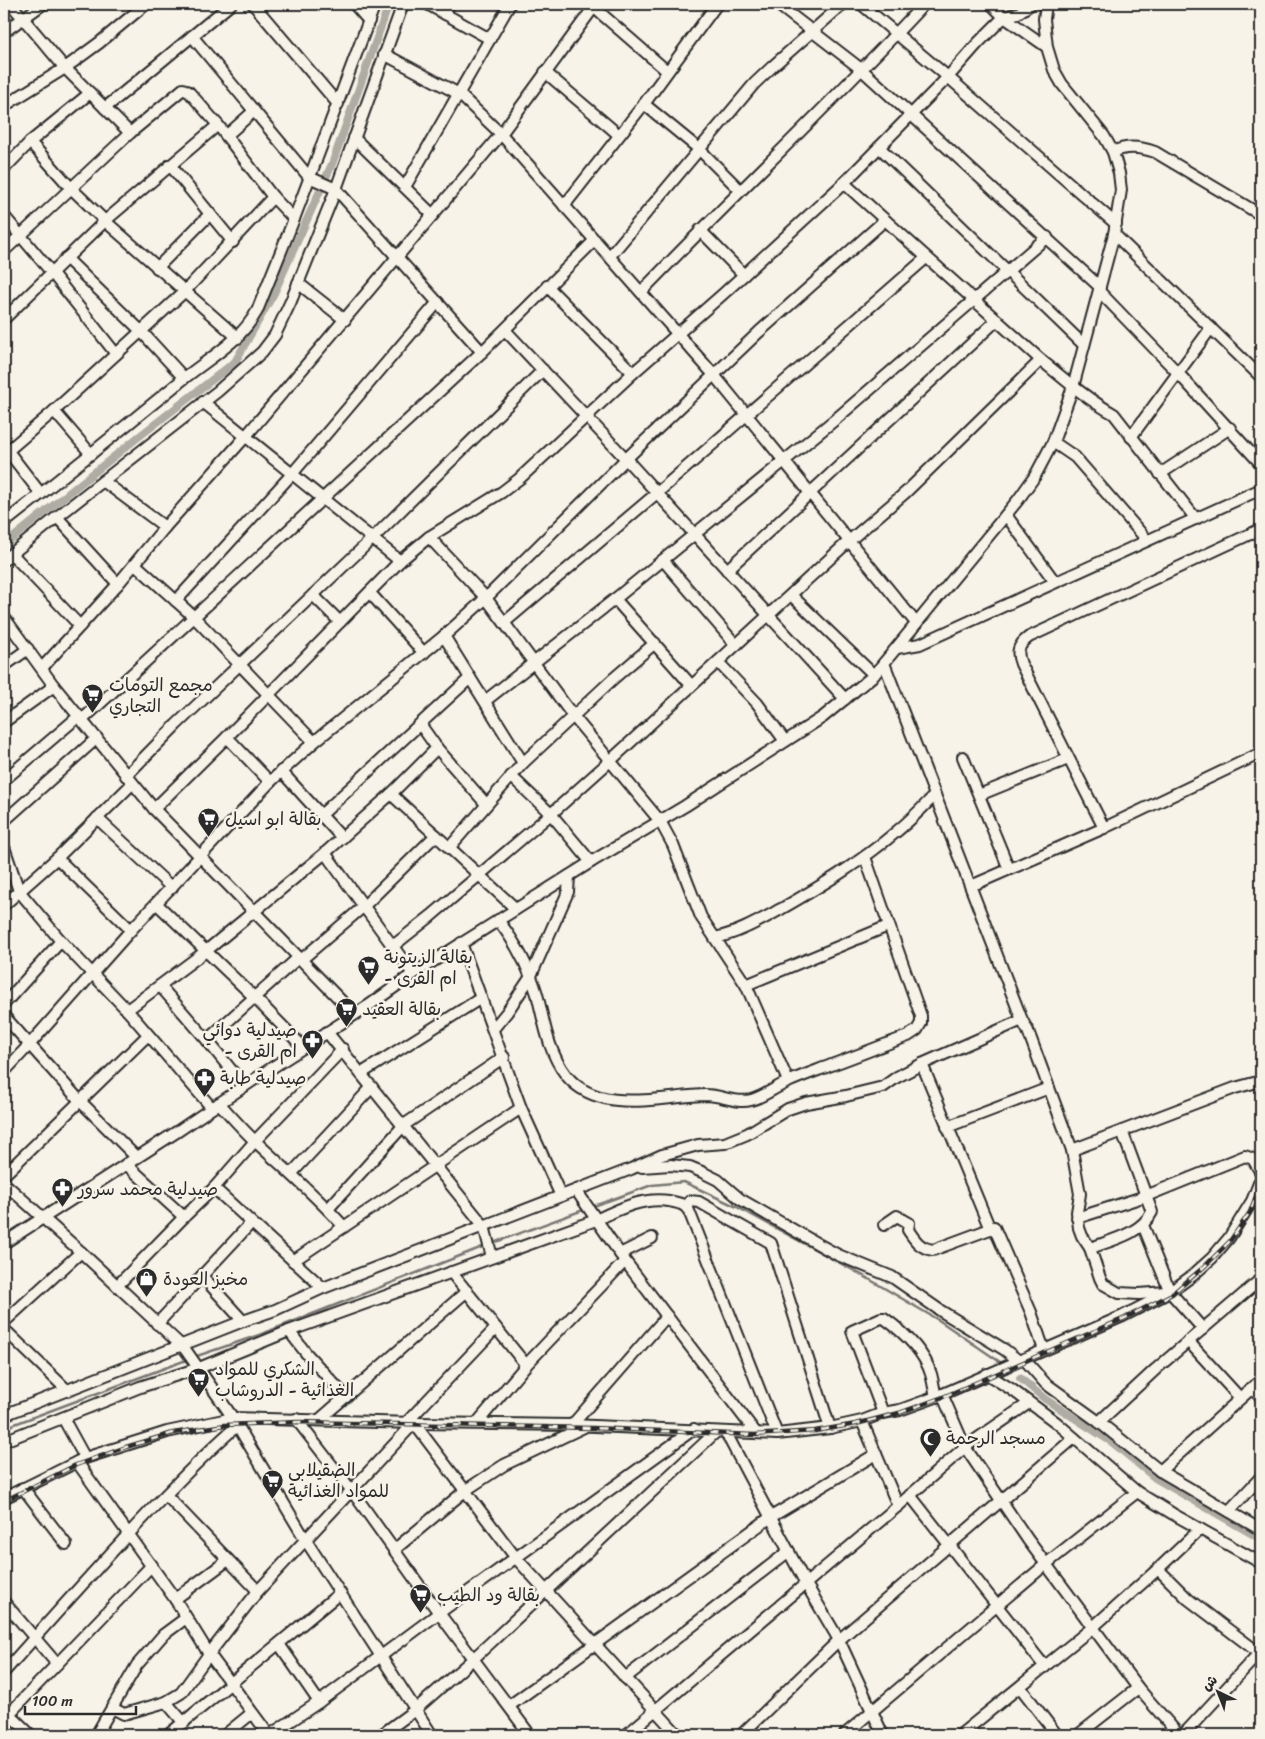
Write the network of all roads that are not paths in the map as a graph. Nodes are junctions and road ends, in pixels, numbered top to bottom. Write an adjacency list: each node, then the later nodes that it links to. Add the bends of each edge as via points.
1 (11, 4): 22 (street)
2 (43, 4): 22 (street)
3 (146, 4): 32 (street)
4 (230, 4): 28 (street)
5 (253, 4): 39 (street)
6 (354, 4): 24 (street)
7 (375, 4): 24 (street)
8 (403, 4): 31 (street)
9 (427, 4): 21 (street)
10 (449, 4): 21 (street)
11 (510, 4): 29 (street)
12 (717, 4): 34 (street)
13 (777, 4): 25 (street)
14 (843, 4): 25 (street)
15 (860, 4): 27 (street)
16 (924, 4): 27 (street)
17 (990, 4): 23 (street)
18 (1032, 4): 23 (street)
19 (1046, 4): 30 (street)
20 (593, 5): 34 (street); 35 (street)
21 (445, 14): 29 (street)
22 (23, 17): 26 (street); 32 (street)
23 (1004, 18): 30 (street); 36 (street)
24 (369, 21): 39 (street)
25 (812, 31): 33 (street); 53 (street, via 754,84)
26 (4, 32)
27 (896, 34): 33 (street); 36 (street)
28 (192, 36): 42 (street); 43 (street)
29 (490, 39): 38 (street)
30 (1047, 47): 54 (street, via 1062,84)
31 (384, 54): 38 (street); 50 (street)
32 (65, 68): 37 (street); 41 (street)
33 (861, 69): 44 (street); 62 (street)
34 (667, 71): 40 (street)
35 (545, 72): 47 (street); 48 (street)
36 (948, 77): 44 (street); 72 (street)
37 (90, 93): 42 (street); 51 (street)
38 (459, 94): 47 (street); 59 (street)
39 (338, 104): 57 (street)
40 (644, 104): 48 (street); 53 (street)
41 (4, 106)
42 (105, 108): 46 (street)
43 (254, 111): 49 (street); 57 (street)
44 (911, 115): 52 (street); 75 (street)
45 (218, 125): 46 (street, via 183,89); 49 (street); 55 (street)
46 (130, 133): 60 (street)
47 (501, 134): 64 (street); 67 (street)
48 (619, 135): 64 (street)
49 (226, 136): 63 (street)
50 (354, 138): 59 (street); 61 (street)
51 (30, 142): 56 (street); 60 (street)
52 (879, 147): 58 (street); 84 (street)
53 (699, 149): 62 (street); 79 (street)
54 (1113, 152): 65 (street, via 1137,147 1156,152); 72 (street, via 1121,190)
55 (170, 165): 66 (street); 71 (street)
56 (4, 169)
57 (309, 177): 61 (street); 69 (street)
58 (844, 183): 70 (street); 86 (street)
59 (406, 187): 67 (street)
60 (71, 188): 71 (street); 74 (street)
61 (336, 189): 81 (street); 87 (street)
62 (740, 190): 73 (street)
63 (273, 197): 69 (street); 77 (street)
64 (564, 206): 76 (street)
65 (1260, 211)
66 (210, 214): 77 (street); 83 (street)
67 (433, 215): 81 (street)
68 (4, 216): 74 (street)
69 (294, 218): 101 (street, via 257,311)
70 (885, 220): 82 (street); 109 (street)
71 (105, 221): 80 (street); 83 (street)
72 (1115, 229): 89 (street); 97 (street)
73 (700, 230): 86 (street); 91 (street)
74 (20, 234): 78 (street); 85 (street)
75 (1047, 237): 84 (street); 89 (street)
76 (595, 240): 79 (street); 88 (street)
77 (233, 242): 90 (street)
78 (4, 251)
79 (610, 256): 91 (street)
80 (66, 258): 85 (street); 99 (street)
81 (397, 258): 93 (street); 95 (street)
82 (926, 258): 92 (street); 116 (street)
83 (157, 268): 90 (street)
84 (1008, 272): 92 (street); 102 (street)
85 (52, 273): 94 (street); 104 (street)
86 (744, 275): 100 (street)
87 (298, 283): 95 (street); 113 (street, via 275,335 262,352)
88 (547, 286): 98 (street); 107 (street)
89 (1099, 289): 102 (street); 108 (street)
90 (184, 292): 99 (street); 101 (street)
91 (641, 292): 100 (street)
92 (974, 301): 96 (street); 124 (street)
93 (438, 302): 103 (street); 126 (street)
94 (4, 319)
95 (345, 320): 118 (street)
96 (996, 320): 105 (street); 130 (street)
97 (1211, 328): 108 (street); 110 (street)
98 (505, 330): 103 (street); 106 (street)
99 (141, 331): 104 (street); 111 (street)
100 (678, 334): 107 (street); 109 (street)
101 (238, 338): 111 (street)
102 (1084, 345): 112 (street)
103 (482, 352): 133 (street)
104 (116, 354): 114 (street)
105 (1041, 360): 112 (street); 144 (street, via 905,493)
106 (543, 370): 115 (street); 142 (street)
107 (633, 373): 115 (street)
108 (1178, 373): 117 (street); 119 (street)
109 (714, 375): 116 (street); 123 (street)
110 (1261, 377)
111 (184, 378): 122 (street)
112 (1073, 387): 119 (street, via 1114,414); 120 (street)
113 (203, 402): 118 (street); 128 (street)
114 (54, 411): 121 (street); 122 (street)
115 (587, 416): 123 (street); 141 (street, via 514,484)
116 (746, 416): 124 (street); 131 (street)
117 (1230, 428): 125 (street); 127 (street)
118 (246, 436): 126 (street); 138 (street)
119 (1131, 437): 127 (street)
120 (1053, 442): 134 (street, via 1035,476); 143 (street, via 1074,457)
121 (5, 450): 132 (street)
122 (91, 454): 132 (street)
123 (626, 459): 131 (street); 155 (street)
124 (784, 460): 130 (street); 140 (street)
125 (1261, 464)
126 (292, 474): 133 (street); 157 (street)
127 (1160, 474): 136 (street)
128 (103, 481): 135 (street); 138 (street)
129 (1261, 489): 136 (street)
130 (810, 492): 144 (street); 149 (street)
131 (657, 493): 140 (street); 162 (street)
132 (41, 494): 137 (street)
133 (323, 498): 142 (street); 160 (street)
134 (1006, 515): 150 (street); 163 (street)
135 (56, 517): 145 (street); 151 (street)
136 (1196, 518): 143 (street)
137 (4, 523)
138 (165, 527): 148 (street)
139 (1261, 529): 195 (street, via 1024,640 1018,648 1018,658)
140 (694, 534): 146 (street); 149 (street)
141 (429, 537): 147 (street); 155 (street)
142 (372, 539): 147 (street); 153 (street)
143 (1147, 540): 150 (street)
144 (849, 541): 154 (street); 163 (street)
145 (8, 557): 164 (street)
146 (662, 560): 156 (street); 167 (street)
147 (400, 561): 152 (street)
148 (135, 564): 151 (street); 157 (street)
149 (727, 570): 158 (street)
150 (1055, 582): 168 (street, via 920,644)
151 (118, 584): 164 (street)
152 (370, 592): 161 (street); 170 (street)
153 (313, 595): 161 (street); 174 (street)
154 (791, 595): 158 (street); 177 (street)
155 (486, 598): 162 (street); 165 (street)
156 (616, 599): 166 (street); 171 (street)
157 (176, 601): 160 (street)
158 (768, 615): 167 (street); 182 (street)
159 (4, 617): 169 (street)
160 (194, 617): 174 (street); 185 (street)
161 (340, 622): 181 (street)
162 (505, 622): 171 (street)
163 (916, 623): 168 (street)
164 (80, 626): 176 (street)
165 (444, 636): 170 (street); 178 (street)
166 (654, 643): 179 (street); 184 (street)
167 (736, 645): 172 (street)
168 (897, 648): 173 (street)
169 (28, 650): 175 (street); 176 (street)
170 (424, 653): 191 (street)
171 (534, 662): 183 (street); 184 (street)
172 (718, 662): 179 (street); 190 (street, via 757,703)
173 (884, 664): 177 (street); 204 (street)
174 (240, 665): 181 (street); 201 (street)
175 (4, 666)
176 (42, 668): 180 (street)
177 (874, 675): 182 (street)
178 (470, 678): 183 (street); 187 (street)
179 (691, 685): 196 (street)
180 (54, 686): 185 (street); 186 (street)
181 (269, 695): 188 (street); 191 (street)
182 (846, 699): 190 (street)
183 (485, 701): 197 (street)
184 (573, 716): 196 (street); 197 (street)
185 (81, 718): 189 (street); 200 (street)
186 (4, 722)
187 (420, 724): 192 (street); 209 (street)
188 (227, 736): 202 (street); 207 (street)
189 (96, 738): 201 (street); 211 (street)
190 (786, 741): 212 (street)
191 (314, 742): 198 (street)
192 (437, 748): 203 (street); 206 (street)
193 (1261, 753): 213 (street)
194 (964, 757): 205 (street)
195 (1068, 759): 205 (street); 213 (street)
196 (610, 761): 208 (street); 212 (street)
197 (523, 763): 199 (street)
198 (281, 771): 202 (street); 209 (street)
199 (512, 776): 206 (street); 208 (street)
200 (4, 780)
201 (129, 780): 207 (street); 210 (street)
202 (270, 782): 219 (street)
203 (391, 794): 214 (street); 215 (street)
204 (935, 795): 220 (street); 226 (street)
205 (979, 795): 223 (street)
206 (486, 804): 217 (street)
207 (154, 808): 219 (street)
208 (550, 814): 222 (street); 224 (street)
209 (322, 816): 215 (street)
210 (97, 818): 221 (street); 227 (street)
211 (4, 820)
212 (660, 821): 222 (street); 237 (street, via 673,845 701,917)
213 (1104, 828): 223 (street)
214 (436, 835): 217 (street); 231 (street)
215 (342, 838): 218 (street)
216 (4, 847): 228 (street)
217 (450, 848): 224 (street)
218 (325, 853): 231 (street); 233 (street)
219 (200, 855): 227 (street); 233 (street)
220 (864, 857): 235 (street); 237 (street, via 747,928)
221 (56, 858): 228 (street); 236 (street)
222 (591, 862): 225 (street)
223 (1009, 869): 226 (street)
224 (479, 875): 232 (street); 240 (street)
225 (569, 876): 232 (street); 245 (street, via 568,892)
226 (971, 886): 254 (street)
227 (172, 888): 229 (street)
228 (18, 890): 230 (street); 238 (street)
229 (157, 904): 236 (street); 241 (street)
230 (4, 905)
231 (364, 906): 240 (street); 242 (street)
232 (516, 910): 234 (street)
233 (254, 911): 241 (street); 242 (street)
234 (498, 920): 239 (street); 245 (street, via 517,947)
235 (888, 926): 246 (street); 266 (street, via 920,1016 917,1030)
236 (131, 930): 243 (street)
237 (715, 938): 246 (street)
238 (61, 941): 243 (street); 250 (street)
239 (462, 943): 244 (street); 249 (street)
240 (393, 946): 244 (street)
241 (206, 951): 247 (street); 248 (street)
242 (300, 959): 248 (street); 252 (street)
243 (92, 974): 251 (street); 259 (street)
244 (413, 974): 252 (street)
245 (530, 978): 255 (street); 266 (street, via 553,1052 566,1075 589,1093 633,1100 707,1095 742,1101 760,1097)
246 (746, 985): 266 (street)
247 (160, 986): 251 (street); 258 (street)
248 (255, 998): 258 (street); 260 (street)
249 (481, 998): 255 (street); 265 (street)
250 (4, 1004)
251 (127, 1010): 257 (street)
252 (354, 1014): 256 (street)
253 (4, 1016): 259 (street)
254 (1022, 1020): 263 (street); 270 (street)
255 (493, 1029): 262 (street)
256 (327, 1032): 260 (street); 261 (street)
257 (148, 1035): 271 (street); 272 (street)
258 (207, 1040): 268 (street)
259 (30, 1044): 264 (street); 271 (street)
260 (303, 1048): 268 (street)
261 (343, 1049): 265 (street); 277 (street)
262 (504, 1057): 273 (street); 274 (street)
263 (922, 1064): 275 (street); 282 (street, via 883,1086 806,1103 788,1109 747,1134 725,1143 698,1145 662,1155)
264 (4, 1072)
265 (362, 1073): 269 (street)
266 (788, 1081)
267 (1261, 1081): 276 (street)
268 (244, 1086): 272 (street)
269 (372, 1086): 274 (street); 284 (street)
270 (1049, 1088): 275 (street); 278 (street)
271 (80, 1101): 279 (street); 285 (street)
272 (215, 1105): 277 (street); 279 (street)
273 (521, 1108): 281 (street); 291 (street)
274 (404, 1125): 281 (street); 295 (street)
275 (947, 1127): 305 (street)
276 (1122, 1131): 278 (street); 292 (street)
277 (255, 1141): 284 (street); 288 (street)
278 (1072, 1150): 299 (street, via 1080,1194)
279 (136, 1158): 280 (street)
280 (126, 1164): 296 (street); 297 (street)
281 (436, 1164): 303 (street); 304 (street)
282 (631, 1169): 290 (street); 331 (street, via 670,1165 702,1172 718,1180 740,1199 818,1244 892,1277)
283 (1261, 1173): 292 (street, via 1253,1159 1245,1156)
284 (292, 1174): 295 (street)
285 (4, 1175)
286 (1261, 1178): 294 (street)
287 (4, 1183): 296 (street)
288 (214, 1188): 297 (street); 300 (street)
289 (1261, 1192): 294 (street)
290 (578, 1194): 291 (street); 298 (street)
291 (561, 1196): 304 (street)
292 (1146, 1196): 299 (street); 302 (street, via 1152,1212)
293 (690, 1201): 355 (street, via 699,1202 771,1243)
294 (1252, 1201): 319 (street, via 1212,1258)
295 (328, 1209): 303 (street)
296 (42, 1217): 307 (street); 309 (street)
297 (184, 1217): 316 (street)
298 (595, 1218): 310 (street); 311 (street); 359 (street, via 643,1201 660,1200 686,1207)
299 (1077, 1218): 308 (street, via 1082,1236)
300 (251, 1223): 312 (street); 314 (street)
301 (884, 1224): 305 (street, via 897,1216 909,1223 908,1230 916,1242 925,1249 933,1250)
302 (1143, 1225): 308 (street); 319 (street)
303 (344, 1227): 312 (street)
304 (484, 1228): 310 (street); 317 (street)
305 (990, 1229): 330 (street, via 994,1227)
306 (652, 1238): 311 (street)
307 (4, 1243)
308 (1090, 1248): 319 (street, via 1100,1278 1111,1289 1130,1294)
309 (82, 1252): 316 (street); 322 (street)
310 (491, 1254): 313 (street)
311 (622, 1257): 320 (street); 332 (street)
312 (293, 1261): 317 (street)
313 (451, 1272): 318 (street); 327 (street)
314 (202, 1276): 321 (street); 323 (street)
315 (1261, 1279): 326 (street)
316 (117, 1286): 323 (street)
317 (323, 1288): 321 (street)
318 (467, 1291): 324 (street); 339 (street)
319 (1170, 1292): 326 (street); 330 (street)
320 (667, 1316): 353 (street); 358 (street)
321 (243, 1321): 329 (street)
322 (4, 1322)
323 (157, 1324): 329 (street)
324 (496, 1328): 332 (street); 351 (street)
325 (4, 1329): 337 (street)
326 (1203, 1329): 328 (street)
327 (289, 1331): 333 (street); 339 (street)
328 (1188, 1341): 341 (street); 350 (street)
329 (183, 1347): 333 (street); 337 (street)
330 (1044, 1350): 331 (street)
331 (1021, 1360): 334 (street); 350 (street, via 1045,1383)
332 (526, 1365): 352 (street)
333 (197, 1366): 345 (street); 349 (street)
334 (987, 1374): 338 (street); 342 (street)
335 (1261, 1380): 336 (street)
336 (1251, 1388): 340 (street); 341 (street)
337 (68, 1391): 343 (street)
338 (939, 1395): 344 (street); 344 (street, via 925,1361 905,1334 881,1318 852,1331); 362 (street)
339 (346, 1397): 347 (street)
340 (1261, 1397)
341 (1240, 1398): 365 (street)
342 (1029, 1403): 360 (street); 362 (street)
343 (5, 1412)
344 (883, 1413): 348 (street)
345 (63, 1418): 361 (street); 364 (street)
346 (296, 1419): 347 (street); 349 (street); 369 (street)
347 (319, 1420): 351 (street)
348 (862, 1421): 355 (street); 363 (street)
349 (235, 1422): 364 (street, via 167,1432); 371 (street); 381 (street)
350 (1099, 1422): 365 (street)
351 (410, 1423): 352 (street); 368 (street); 369 (street)
352 (477, 1423): 353 (street)
353 (572, 1425): 354 (street)
354 (587, 1426): 356 (street); 368 (street, via 504,1465)
355 (830, 1428): 359 (street)
356 (694, 1429): 357 (street); 386 (street)
357 (721, 1432): 358 (street); 377 (street); 393 (street)
358 (756, 1433): 359 (street)
359 (777, 1434)
360 (1074, 1438): 370 (street); 374 (street)
361 (4, 1441)
362 (965, 1447): 372 (street); 374 (street)
363 (876, 1454): 375 (street); 377 (street)
364 (81, 1460): 367 (street); 380 (street)
365 (1160, 1471): 376 (street)
366 (1261, 1477): 376 (street)
367 (22, 1488): 373 (street); 382 (street)
368 (466, 1490): 384 (street); 386 (street)
369 (352, 1491): 381 (street); 384 (street)
370 (1137, 1492): 378 (street); 389 (street)
371 (166, 1495): 380 (street); 387 (street)
372 (910, 1495): 375 (street); 383 (street)
373 (4, 1498)
374 (1001, 1501): 383 (street); 389 (street)
375 (898, 1506): 392 (street)
376 (1229, 1512): 379 (street)
377 (771, 1517): 385 (street); 405 (street)
378 (1200, 1529): 388 (street); 391 (street)
379 (1261, 1530)
380 (129, 1533): 390 (street); 402 (street)
381 (305, 1539): 394 (street); 395 (street)
382 (66, 1544)
383 (949, 1546): 398 (street); 403 (street)
384 (394, 1550): 399 (street)
385 (789, 1551): 392 (street); 413 (street)
386 (516, 1558): 393 (street); 399 (street)
387 (228, 1560): 394 (street); 396 (street)
388 (1261, 1563)
389 (1046, 1564): 398 (street); 401 (street)
390 (152, 1565): 396 (street); 410 (street)
391 (1158, 1569): 401 (street); 406 (street, via 1188,1599)
392 (806, 1584): 403 (street); 422 (street)
393 (547, 1590): 405 (street); 409 (street)
394 (258, 1591): 407 (street)
395 (340, 1592): 404 (street); 408 (street)
396 (175, 1599): 400 (street)
397 (4, 1602): 402 (street)
398 (997, 1606): 411 (street); 424 (street)
399 (439, 1613): 408 (street); 409 (street)
400 (186, 1618): 407 (street); 420 (street, via 148,1650)
401 (1092, 1628): 411 (street); 416 (street)
402 (34, 1638): 410 (street); 412 (street)
403 (838, 1640): 424 (street); 437 (street)
404 (278, 1644): 414 (street); 418 (street)
405 (595, 1645): 413 (street); 419 (street)
406 (1260, 1652): 444 (street)
407 (209, 1654): 414 (street); 417 (street, via 181,1693)
408 (381, 1656): 418 (street); 421 (street)
409 (473, 1659): 419 (street); 421 (street)
410 (57, 1664): 423 (street)
411 (1045, 1667): 415 (street)
412 (4, 1672)
413 (625, 1678): 422 (street)
414 (230, 1683): 425 (street); 426 (street)
415 (1020, 1687): 440 (street); 441 (street)
416 (1138, 1688): 442 (street); 443 (street)
417 (166, 1702): 420 (street, via 124,1714); 426 (street)
418 (319, 1702): 432 (street)
419 (509, 1706): 427 (street)
420 (112, 1708): 429 (street)
421 (415, 1710): 433 (street); 434 (street)
422 (655, 1710): 435 (street); 436 (street)
423 (6, 1711): 428 (street)
424 (873, 1711): 438 (street); 439 (street)
425 (252, 1713): 431 (street); 432 (street)
426 (184, 1723): 430 (street)
427 (525, 1733)
428 (31, 1735)
429 (96, 1735)
430 (168, 1735)
431 (225, 1735)
432 (269, 1735)
433 (381, 1735)
434 (432, 1735)
435 (626, 1735)
436 (678, 1735)
437 (741, 1735)
438 (844, 1735)
439 (883, 1735)
440 (960, 1735)
441 (1057, 1735)
442 (1078, 1735)
443 (1179, 1735)
444 (1184, 1735)

